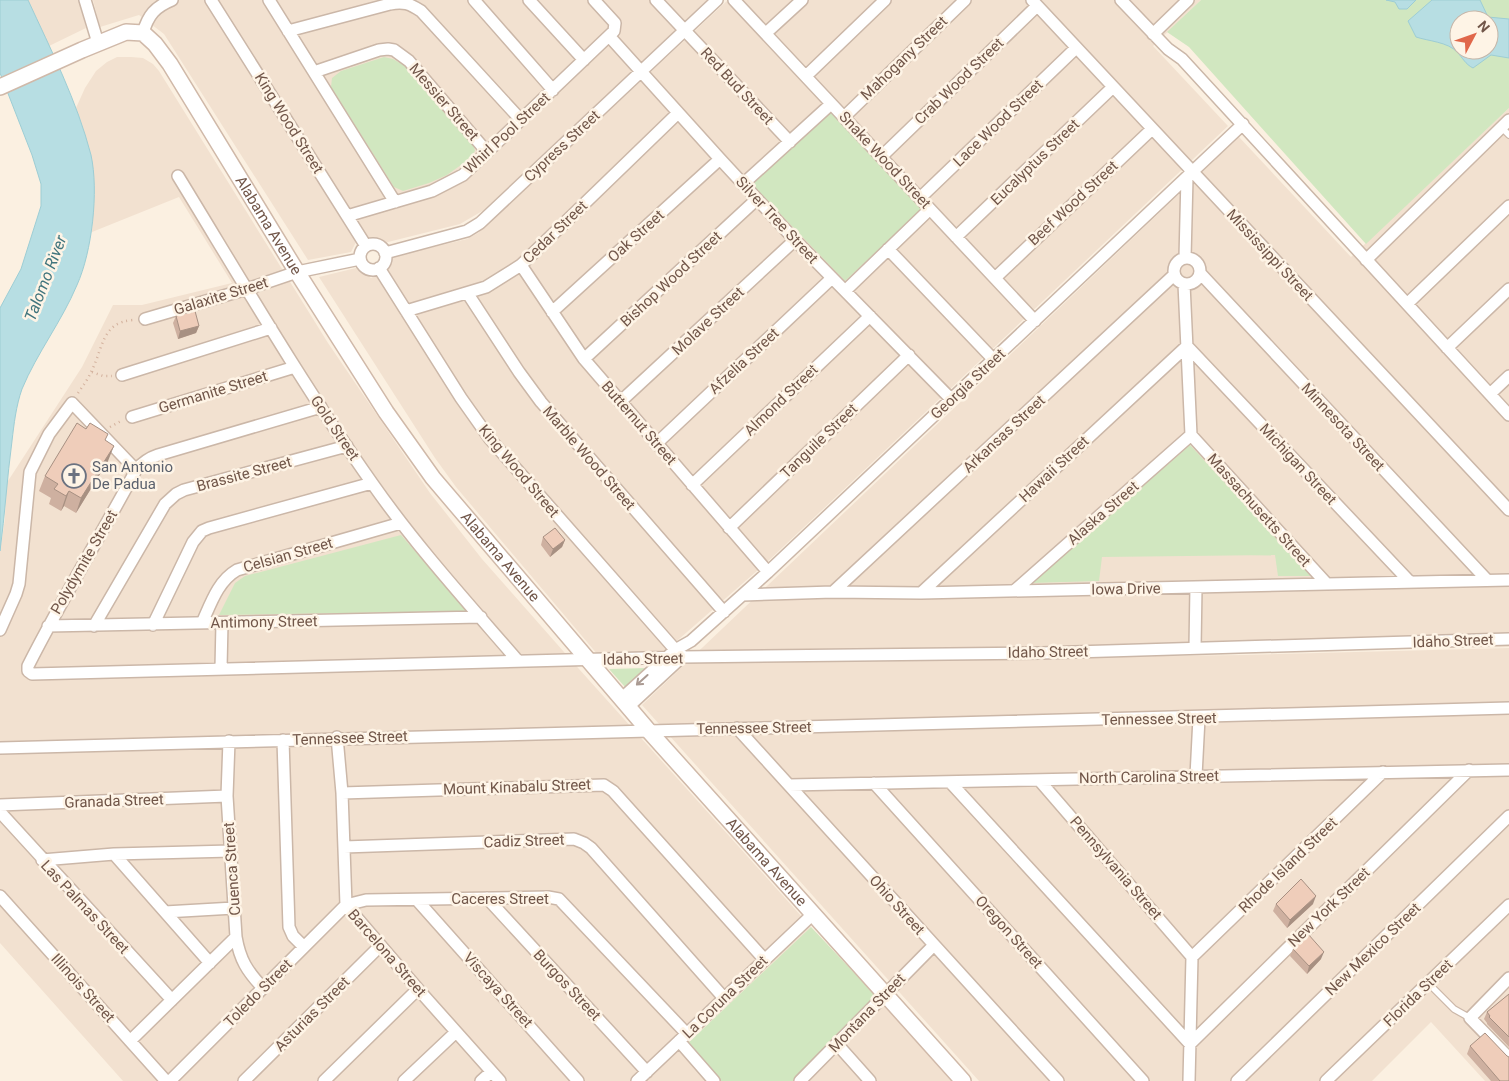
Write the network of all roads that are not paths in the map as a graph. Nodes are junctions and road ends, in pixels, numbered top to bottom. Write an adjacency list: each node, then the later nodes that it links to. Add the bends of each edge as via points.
1 (85, 0): 23 (street)
2 (172, 0): 20 (street, via 155,9)
3 (211, 0): 51 (street, King Wood Street)
4 (269, 0): 18 (street)
5 (474, 0): 31 (street)
6 (529, 0): 25 (street)
7 (594, 0): 19 (street, Silver Tree Street, via 613,20)
8 (656, 0): 17 (street)
9 (716, 0): 17 (street, Cypress Street)
10 (734, 0): 21 (street, Snake Wood Street)
11 (802, 0): 21 (street)
12 (885, 0): 28 (street)
13 (965, 0): 34 (street, Mahogany Street)
14 (1121, 0): 22 (street)
15 (1188, 0): 22 (street)
16 (1034, 3): 24 (street, Mississippi Street); 41 (street, Crab Wood Street)
17 (684, 30): 26 (street, Cypress Street); 39 (street, Red Bud Street)
18 (288, 31): 27 (street); 35 (street, via 390,4 408,3 421,11)
19 (612, 31): 25 (street, Whirl Pool Street); 26 (street, Silver Tree Street)
20 (143, 33): 23 (street, via 126,32); 62 (street, Alabama Avenue, via 156,44 170,64)
21 (766, 33): 28 (street, Snake Wood Street)
22 (1153, 34): 36 (street, via 1182,59)
23 (98, 43): 29 (street)
24 (1076, 48): 30 (street, Mississippi Street); 46 (street, Lace Wood Street)
25 (584, 60): 31 (street, Whirl Pool Street)
26 (641, 71): 33 (street, Silver Tree Street); 56 (street, Cypress Street, via 473,228)
27 (314, 72): 40 (street, Messier Street, via 379,50 394,50 408,61); 48 (street)
28 (806, 76): 32 (street, Snake Wood Street)
29 (0, 87)
30 (1113, 88): 38 (street, Mississippi Street); 52 (street, Eucalyptus Street)
31 (553, 90): 35 (street, Whirl Pool Street)
32 (831, 104): 34 (street, Snake Wood Street); 39 (street)
33 (678, 113): 42 (street, Silver Tree Street); 60 (street, Cedar Street)
34 (844, 117): 41 (street, Snake Wood Street)
35 (521, 120): 40 (street, Whirl Pool Street)
36 (1243, 124): 43 (street, Georgia Street); 59 (street)
37 (1506, 128): 59 (street)
38 (1152, 129): 43 (street, Mississippi Street); 66 (street, Beef Wood Street)
39 (790, 142): 45 (street)
40 (487, 152): 48 (street, Whirl Pool Street, via 452,182)
41 (881, 157): 46 (street, Snake Wood Street)
42 (720, 159): 45 (street, Silver Tree Street); 74 (street, Oak Street)
43 (1190, 175): 57 (street); 77 (street, Georgia Street); 99 (street, Mississippi Street)
44 (178, 176): 68 (street, Gold Street)
45 (743, 184): 47 (street, Silver Tree Street)
46 (920, 198): 50 (street, Snake Wood Street)
47 (757, 199): 53 (street, Silver Tree Street); 82 (street, Bishop Wood Street)
48 (395, 202): 51 (street, Whirl Pool Street)
49 (1509, 206): 72 (street)
50 (930, 209): 52 (street, Snake Wood Street); 55 (street)
51 (347, 216): 54 (street, King Wood Street)
52 (956, 237): 66 (street, Snake Wood Street)
53 (796, 240): 65 (street, Silver Tree Street); 89 (street, Molave Street)
54 (366, 246): 56 (street, via 375,244); 58 (street)
55 (888, 249): 70 (street); 83 (street)
56 (385, 253): 61 (street, via 385,260)
57 (1185, 258): 63 (street, via 1196,262); 64 (street, via 1176,264)
58 (360, 259): 61 (street, via 367,269); 62 (street)
59 (1366, 260): 72 (street)
60 (521, 265): 71 (street, Cedar Street); 74 (street, Butternut Street)
61 (379, 268): 73 (street, King Wood Street)
62 (297, 272): 68 (street, Galaxite Street); 124 (street, Alabama Avenue, via 414,453 458,510)
63 (1200, 273): 67 (street, via 1192,283); 103 (street, Minnesota Street)
64 (1174, 275): 67 (street); 109 (street, Arkansas Street)
65 (832, 278): 70 (street, Silver Tree Street); 94 (street, Afzelia Street)
66 (994, 278): 77 (street, Snake Wood Street)
67 (1184, 284): 79 (street)
68 (247, 289): 76 (street, Galaxite Street); 78 (street, Gold Street)
69 (1509, 289): 80 (street)
70 (845, 291): 75 (street, Silver Tree Street)
71 (468, 294): 73 (street, Cedar Street); 112 (street, Marble Wood Street, via 541,402)
72 (1406, 304): 80 (street)
73 (406, 312): 122 (street, King Wood Street, via 490,439)
74 (552, 312): 82 (street, Butternut Street)
75 (870, 316): 81 (street, Silver Tree Street); 98 (street, Almond Street)
76 (145, 319)
77 (1035, 320): 83 (street, Georgia Street)
78 (272, 328): 84 (street, Gold Street); 85 (street)
79 (1187, 346): 93 (street); 105 (street, Michigan Street); 110 (street, Hawaii Street)
80 (1447, 348): 87 (street)
81 (909, 355): 88 (street, Silver Tree Street); 101 (street, Tanguile Street)
82 (584, 359): 89 (street, Butternut Street)
83 (993, 359): 88 (street, Georgia Street)
84 (295, 367): 90 (street, Gold Street); 92 (street, Germanite Street)
85 (122, 375)
86 (1509, 376): 87 (street)
87 (1490, 394): 91 (street)
88 (951, 399): 102 (street, Georgia Street)
89 (620, 402): 94 (street, Butternut Street)
90 (321, 407): 95 (street, Gold Street); 96 (street, Polydymite Street, via 158,454 148,458)
91 (1509, 415)
92 (132, 417)
93 (1191, 435): 106 (street, Massachusetts Street); 108 (street, Alaska Street)
94 (656, 444): 98 (street, Butternut Street)
95 (347, 446): 97 (street, Gold Street); 118 (street, Brassite Street, via 176,494 165,504)
96 (136, 470): 117 (street, Polydymite Street); 119 (street, via 72,403 49,434 30,472 19,584)
97 (372, 483): 100 (street, Gold Street); 116 (street, via 202,531 193,542)
98 (692, 485): 101 (street, Butternut Street)
99 (1509, 510)
100 (401, 523): 113 (street, Gold Street); 114 (street, Celsian Street, via 237,570 218,587)
101 (729, 528): 102 (street, Butternut Street)
102 (768, 572): 111 (street, Georgia Street)
103 (1487, 580): 104 (street, Iowa Drive); 105 (street, Iowa Drive)
104 (1509, 580)
105 (1410, 582): 106 (street, Iowa Drive)
106 (1327, 584): 107 (street, Iowa Drive)
107 (1196, 587): 108 (street, Iowa Drive); 121 (street)
108 (1014, 591): 110 (street, Iowa Drive)
109 (833, 592): 110 (street, Iowa Drive); 111 (street, Iowa Drive)
110 (921, 593)
111 (743, 594): 112 (street, Georgia Street)
112 (724, 612): 122 (street, Georgia Street)
113 (481, 617): 115 (street, Antimony Street); 125 (street, Gold Street)
114 (202, 623): 115 (street, Antimony Street); 116 (street, Antimony Street)
115 (222, 623): 126 (street)
116 (153, 625): 118 (street, Antimony Street)
117 (48, 626): 118 (street, Antimony Street); 127 (street, Polydymite Street)
118 (94, 626)
119 (0, 630)
120 (1509, 639): 121 (street, Idaho Street)
121 (1195, 648): 122 (street, Idaho Street, via 1041,653)
122 (678, 654): 123 (street, Idaho Street); 128 (street, Georgia Street)
123 (666, 658): 124 (street, Idaho Street); 128 (street, one-way to 128)
124 (587, 660): 125 (street, Idaho Street); 128 (street, Alabama Avenue)
125 (518, 661): 126 (street, Idaho Street)
126 (221, 668): 127 (street, Idaho Street, via 32,674)
127 (28, 671)
128 (624, 703): 132 (street, Alabama Avenue)
129 (1509, 708): 130 (street, Tennessee Street)
130 (1199, 718): 131 (street, Tennessee Street); 140 (street)
131 (737, 728): 132 (street, Tennessee Street); 144 (street, Ohio Street)
132 (648, 730): 133 (street, Tennessee Street); 161 (street, Alabama Avenue)
133 (337, 737): 134 (street, Tennessee Street); 145 (street, Barcelona Street)
134 (283, 740): 135 (street, Tennessee Street); 165 (street, via 289,927)
135 (229, 741): 136 (street, Tennessee Street); 146 (street, Cuenca Street)
136 (0, 748)
137 (1469, 770): 138 (street, North Carolina Street); 139 (street, North Carolina Street); 181 (street, New York Street)
138 (1509, 770)
139 (1383, 772): 140 (street, North Carolina Street); 166 (street, Rhode Island Street)
140 (1196, 776): 141 (street, North Carolina Street)
141 (1039, 780): 142 (street, North Carolina Street); 166 (street, Pennsylvania Street)
142 (950, 782): 143 (street, North Carolina Street); 181 (street)
143 (874, 783): 144 (street, North Carolina Street); 199 (street, Oregon Street)
144 (789, 785): 164 (street, Ohio Street)
145 (342, 793): 150 (street, Barcelona Street); 167 (street, Mount Kinabalu Street, via 604,785 613,791)
146 (227, 796): 147 (street, Granada Street); 151 (street, Cuenca Street)
147 (0, 805)
148 (0, 812): 153 (street, Las Palmas Street)
149 (1509, 816): 201 (street, New Mexico Street)
150 (344, 848): 158 (street, Barcelona Street); 174 (street, Cadiz Street, via 580,841 591,848)
151 (231, 851): 152 (street); 159 (street, Cuenca Street)
152 (114, 854): 153 (street); 160 (street)
153 (42, 860): 175 (street, Las Palmas Street)
154 (0, 896): 179 (street, Illinois Street)
155 (487, 898): 156 (street, Caceres Street); 178 (street, Caceres Street, via 559,899); 184 (street, Burgos Street)
156 (417, 900): 158 (street, Caceres Street, via 366,900); 192 (street, Viscaya Street)
157 (1509, 905): 170 (street, Florida Street)
158 (346, 906): 163 (street, Barcelona Street); 165 (street, Toledo Street)
159 (234, 908): 160 (street); 162 (street, Cuenca Street)
160 (164, 912): 168 (street)
161 (813, 914): 167 (street, La Coruna Street); 173 (street, Alabama Avenue)
162 (236, 937): 168 (street); 171 (street, Cuenca Street, via 245,967)
163 (380, 946): 172 (street, Barcelona Street); 187 (street, Asturias Street)
164 (934, 946): 173 (street, Montana Street); 198 (street, Ohio Street)
165 (304, 947): 171 (street, Toledo Street)
166 (1192, 957): 181 (street)
167 (764, 960): 174 (street, La Coruna Street)
168 (210, 963): 175 (street)
169 (1509, 978): 176 (street)
170 (1428, 984): 176 (lane, via 1454,1009); 202 (street, Florida Street)
171 (263, 988): 186 (street, Toledo Street)
172 (418, 989): 177 (street, Barcelona Street); 188 (street)
173 (885, 994): 180 (street, Montana Street); 197 (street, Alabama Avenue)
174 (724, 998): 178 (street, La Coruna Street)
175 (172, 1000): 179 (street)
176 (1470, 1018): 182 (street)
177 (456, 1032): 183 (street, Barcelona Street); 189 (street)
178 (683, 1038): 184 (street, La Coruna Street); 194 (street, Caceres Street)
179 (130, 1042): 185 (street, Illinois Street)
180 (837, 1044): 195 (street, Montana Street); 196 (street)
181 (1190, 1044): 200 (street)
182 (1509, 1058)
183 (491, 1072): 190 (street); 191 (street, Barcelona Street)
184 (646, 1072): 193 (street, La Coruna Street)
185 (166, 1081)
186 (170, 1081)
187 (244, 1081)
188 (324, 1081)
189 (404, 1081)
190 (481, 1081)
191 (500, 1081)
192 (578, 1081)
193 (637, 1081)
194 (714, 1081)
195 (800, 1081)
196 (870, 1081)
197 (963, 1081)
198 (1058, 1081)
199 (1143, 1081)
200 (1189, 1081)
201 (1237, 1081)
202 (1326, 1081)

